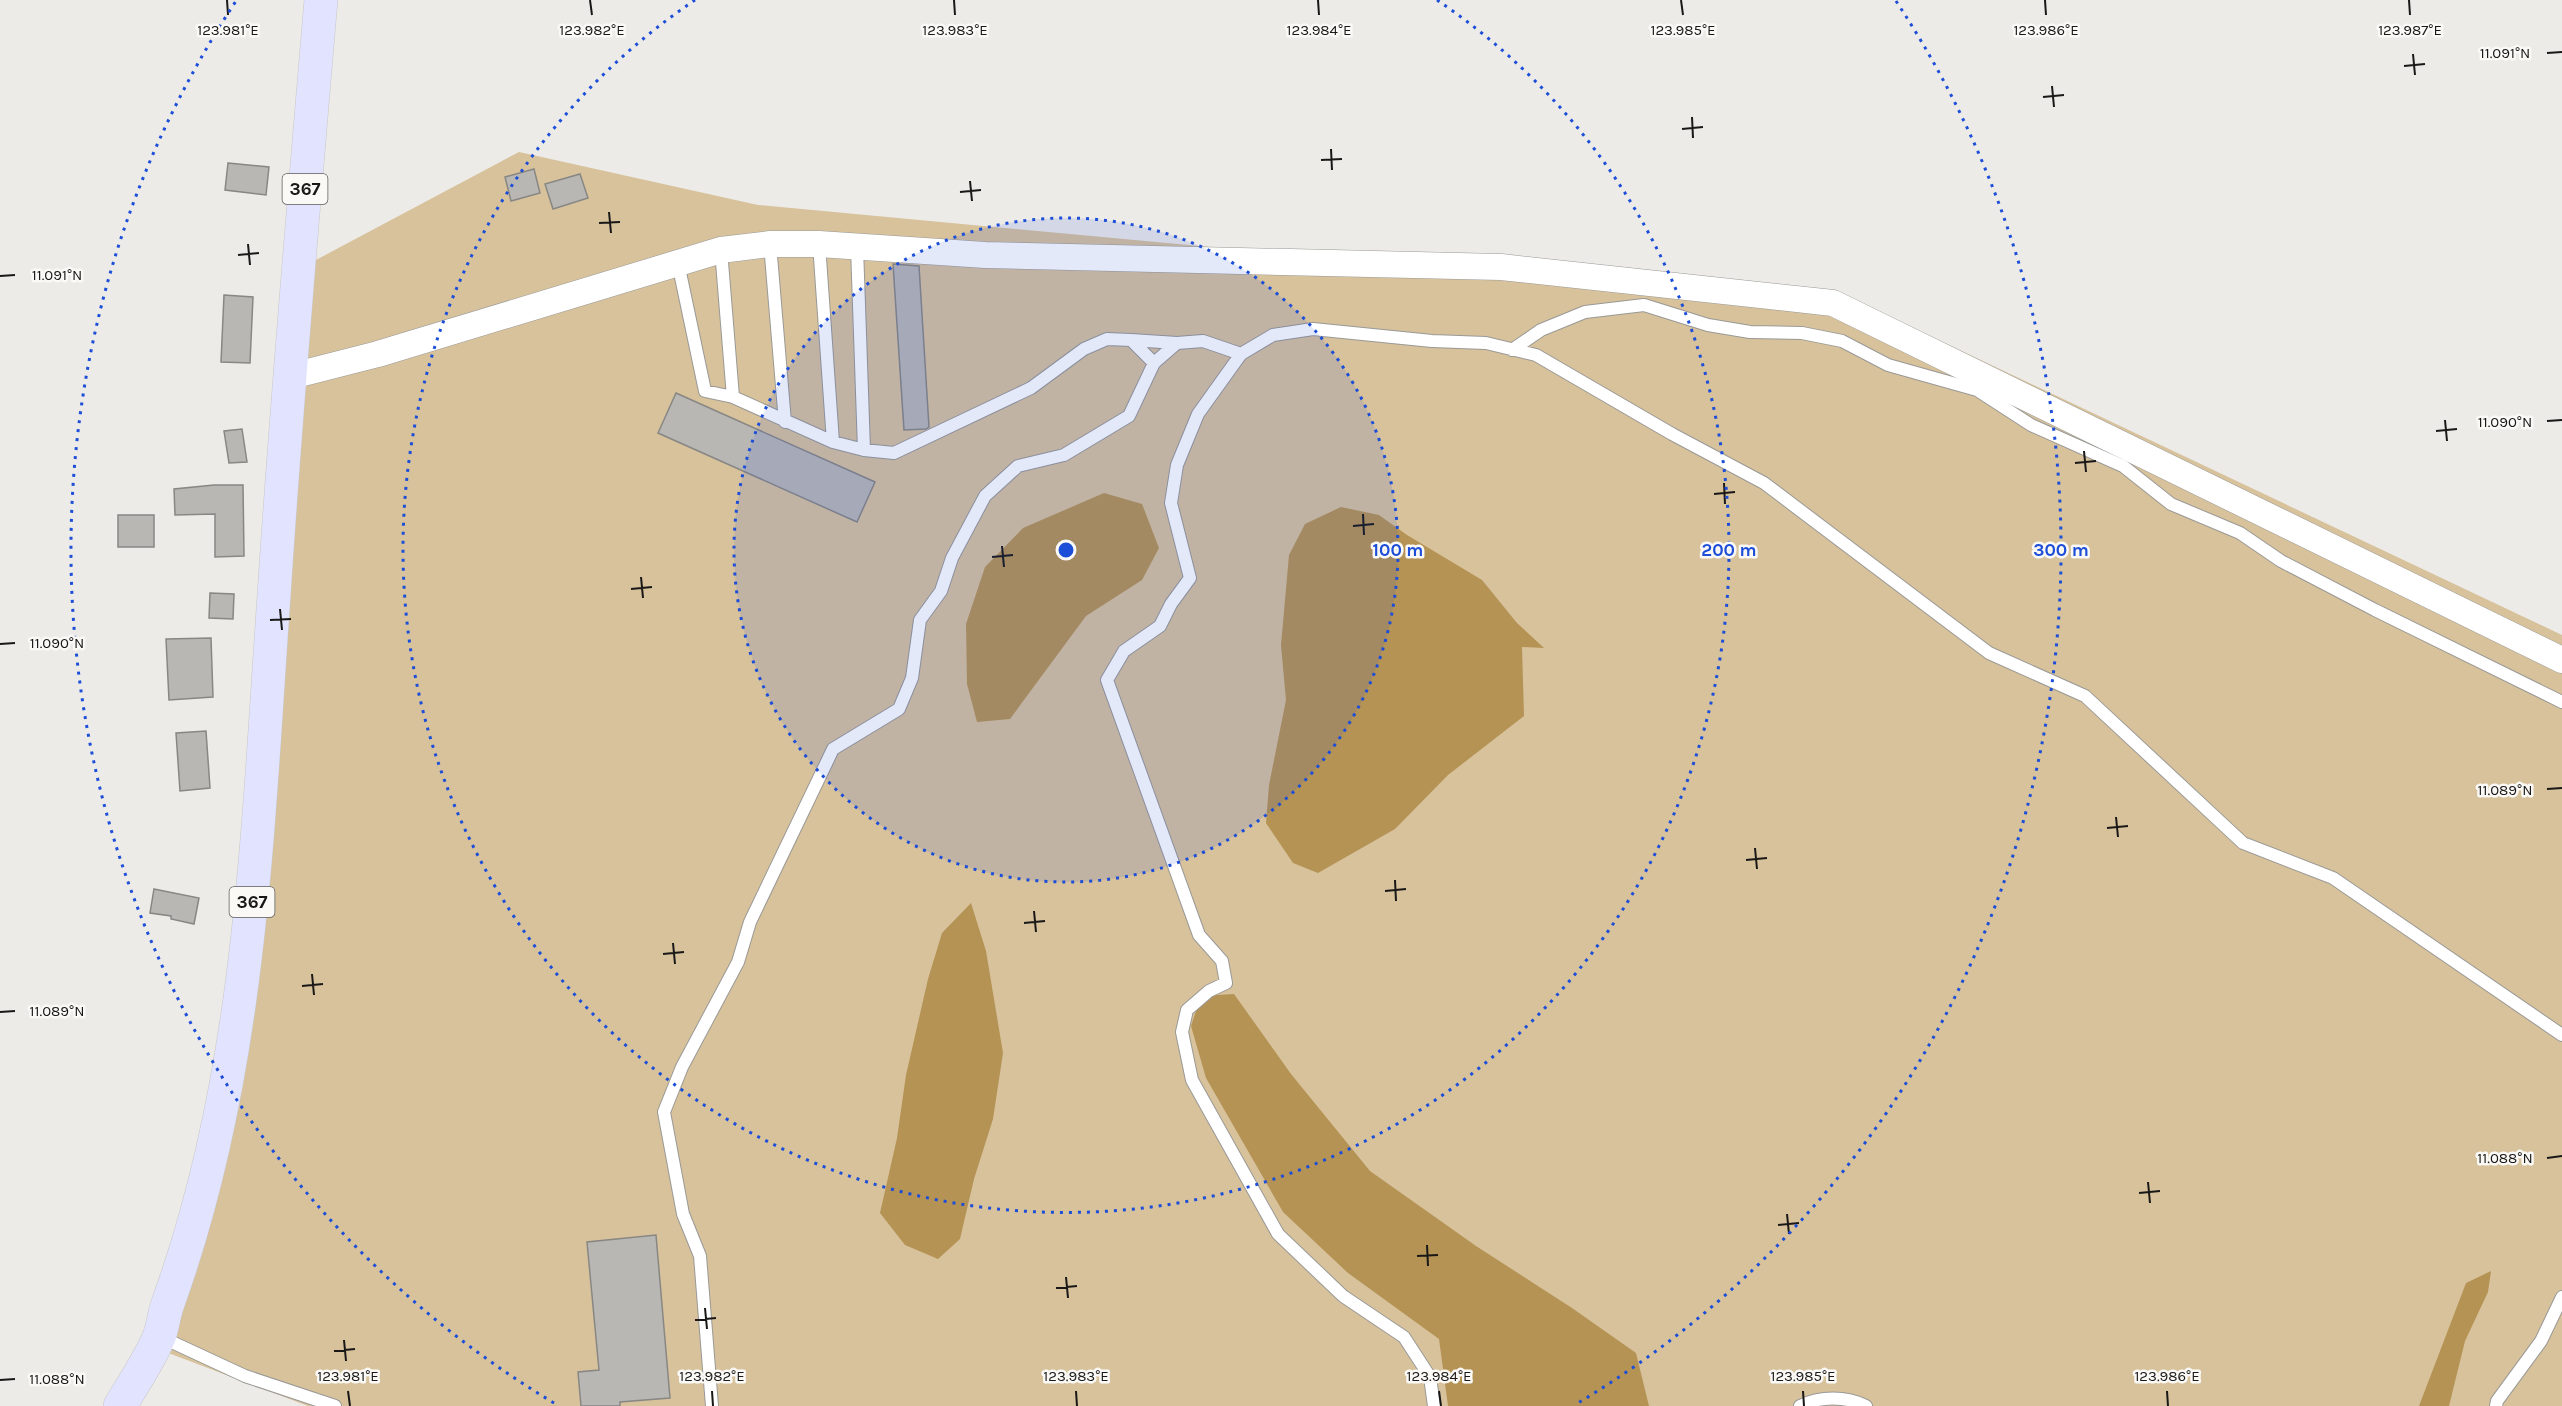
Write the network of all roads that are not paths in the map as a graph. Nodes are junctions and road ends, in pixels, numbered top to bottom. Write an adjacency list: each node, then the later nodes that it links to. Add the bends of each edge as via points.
1 (321, 0): 12 (main road, 367)
2 (770, 244): 3 (street); 5 (street); 14 (lane)
3 (819, 244): 4 (street); 15 (lane)
4 (857, 247): 16 (lane); 17 (street, via 985,255 1501,267 1833,303)
5 (721, 250): 6 (street); 13 (lane)
6 (678, 263): 12 (street, via 378,354); 13 (lane, via 705,391)
7 (1131, 340): 8 (lane); 11 (lane); 16 (lane, via 1107,339 1084,349 1031,387 894,453)
8 (1177, 343): 10 (lane, via 1203,341); 11 (lane)
9 (1512, 350): 10 (lane, via 1486,343 1313,329 1273,335); 18 (lane, via 1541,330 1585,312 1644,305 1708,325 1750,332 1802,333 1842,341 1888,365 1977,390 2031,425 2123,466 2171,504 2240,533 2281,561); 19 (lane, via 1536,356 1764,483 1989,653 2085,696 2243,843 2333,878)
10 (1241, 354): 25 (lane, via 1198,414 1176,465 1171,503 1190,578 1160,626 1124,651 1107,681 1199,935 1222,961 1226,983 1187,1010 1182,1032 1192,1080 1278,1234 1343,1296 1404,1337 1430,1377)
11 (1154, 363): 24 (lane, via 1129,416 1064,454 1018,466 985,496 952,558 941,591 920,620 912,678 898,709 833,749 750,922 738,962 682,1067 664,1112 683,1214 700,1256)
12 (288, 377): 21 (main road, 367, via 254,885 239,1013 206,1185)
13 (733, 397): 14 (lane)
14 (785, 422): 15 (lane)
15 (833, 442): 16 (lane)
16 (864, 450)
17 (2562, 660)
18 (2562, 702)
19 (2562, 1035)
20 (2562, 1297): 28 (lane, via 2541,1341)
21 (159, 1336): 22 (main road, 367); 23 (lane, via 245,1376)
22 (120, 1406)
23 (335, 1406)
24 (712, 1406)
25 (1434, 1406)
26 (1800, 1406): 27 (lane, via 1812,1400 1851,1399)
27 (1866, 1406)
28 (2496, 1406)

